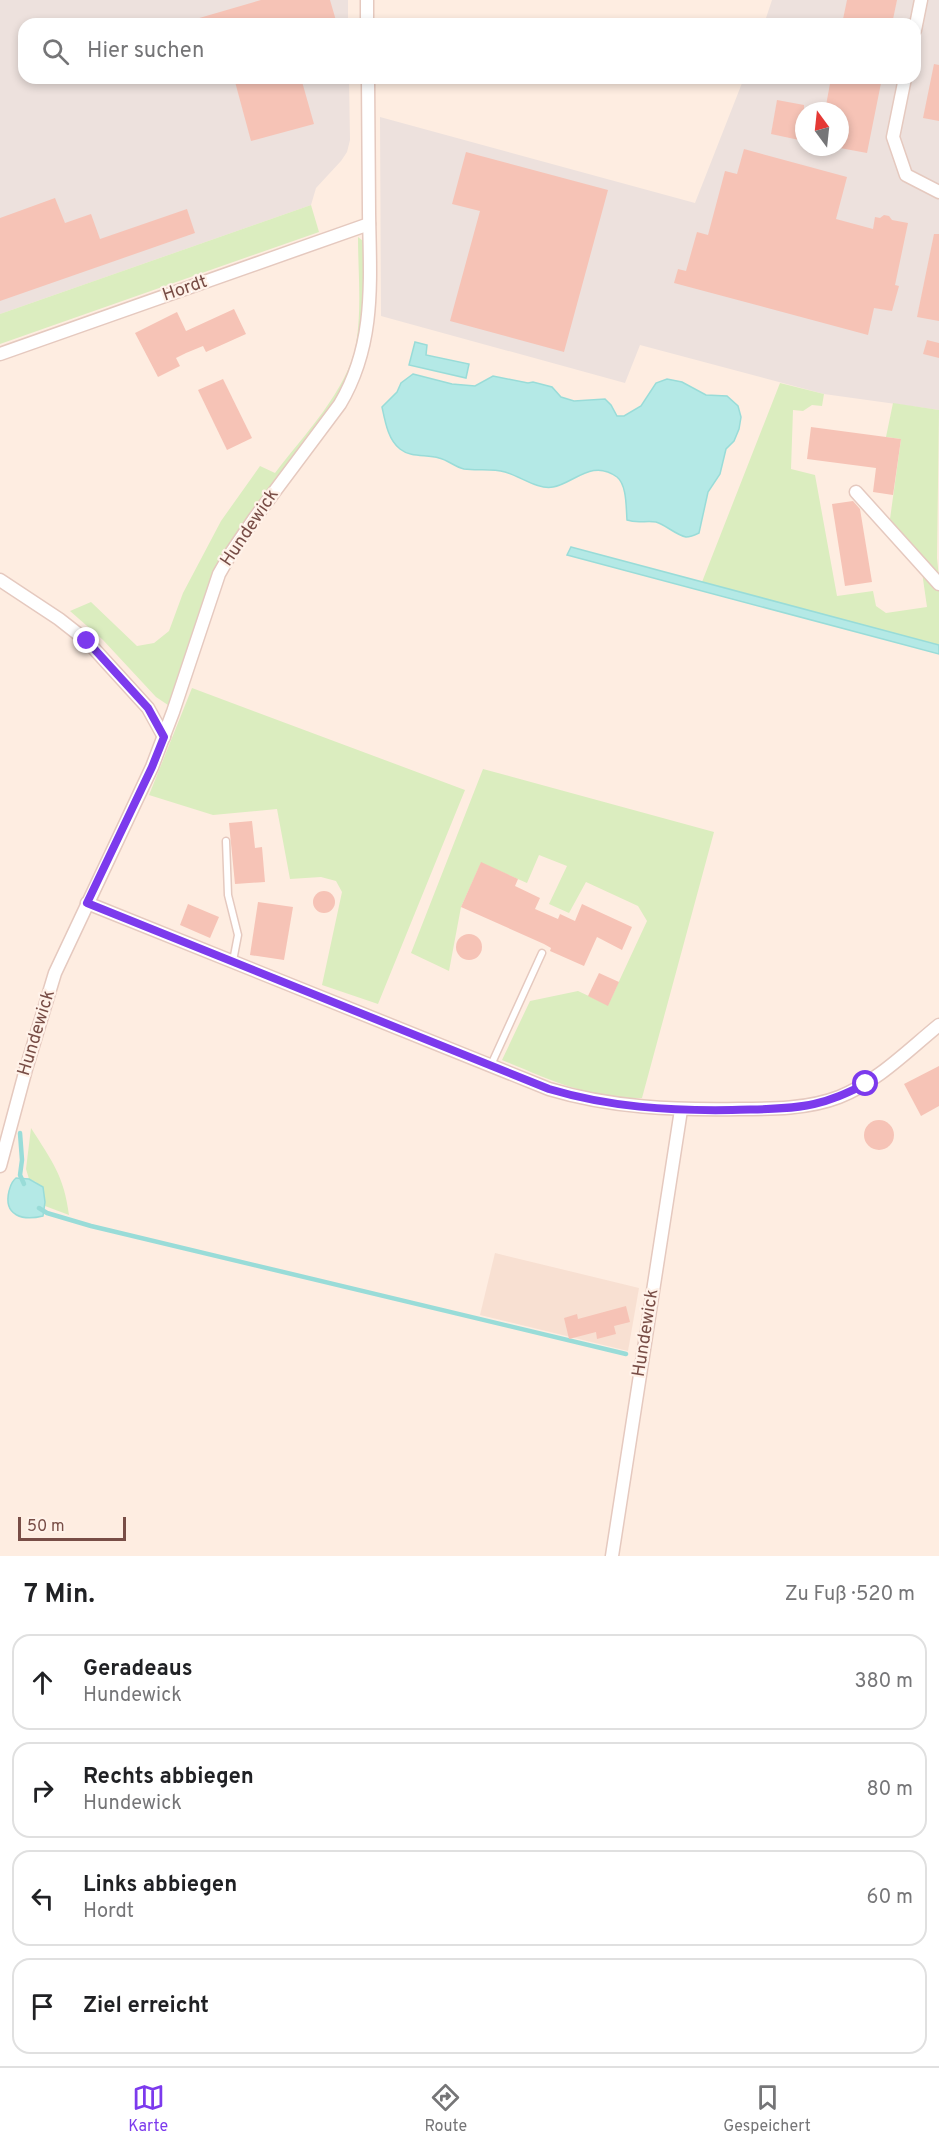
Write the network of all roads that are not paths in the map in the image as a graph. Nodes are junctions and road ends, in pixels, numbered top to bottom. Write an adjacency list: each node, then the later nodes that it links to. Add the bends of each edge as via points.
1 (367, 0): 3 (street)
2 (921, 0): 4 (street)
3 (367, 18)
4 (917, 18)
5 (368, 84): 8 (street, Hundewick)
6 (904, 84): 7 (street, via 893,137 906,175)
7 (939, 192)
8 (369, 224): 9 (street, Hordt); 13 (street, Hundewick, via 366,327 350,387 219,574)
9 (0, 354)
10 (856, 492): 12 (street)
11 (0, 580): 13 (street, via 87,641 148,708)
12 (939, 584)
13 (164, 737): 15 (street, Hundewick)
14 (226, 841): 17 (lane, via 228,895 238,935)
15 (87, 903): 17 (street); 21 (street, Hundewick, via 55,973)
16 (542, 953): 19 (lane)
17 (232, 962): 19 (street)
18 (939, 1025): 20 (street, via 866,1084 837,1097 791,1108)
19 (490, 1066): 20 (street, via 580,1098)
20 (681, 1110): 22 (street, Hundewick)
21 (0, 1166)
22 (612, 1556)

